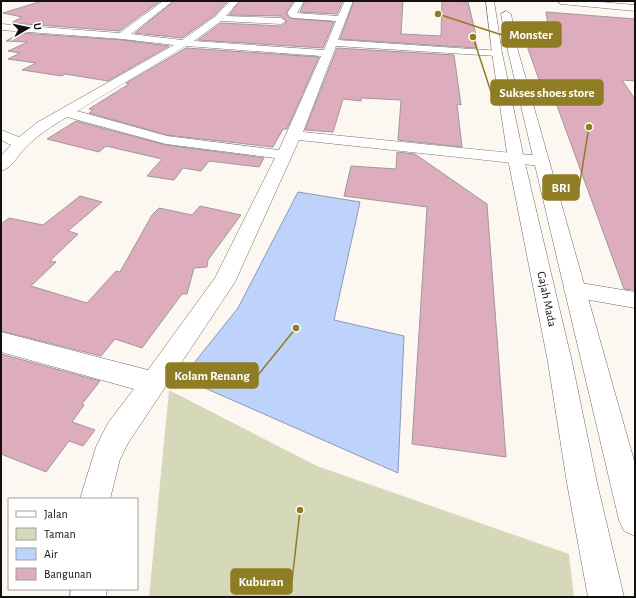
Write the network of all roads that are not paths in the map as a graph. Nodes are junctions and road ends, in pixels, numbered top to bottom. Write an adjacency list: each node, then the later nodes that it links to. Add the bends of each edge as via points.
1 (169, 1): 13 (main road)
2 (235, 1): 9 (main road)
3 (300, 1): 10 (main road, via 293,15)
4 (349, 1): 10 (main road)
5 (490, 1): 16 (main road, Gajah Mada)
6 (504, 1): 23 (main road, via 513,52)
7 (561, 1): 8 (main road)
8 (635, 8)
9 (219, 18): 11 (main road); 14 (main road)
10 (342, 19): 15 (main road)
11 (281, 21)
12 (1, 27): 13 (main road)
13 (122, 36): 14 (main road)
14 (183, 44): 15 (main road); 17 (main road)
15 (330, 48): 16 (main road); 19 (main road)
16 (497, 53): 22 (main road, Gajah Mada)
17 (65, 112): 20 (main road, via 43,125); 21 (main road, via 166,140)
18 (1, 134): 20 (main road)
19 (294, 135): 21 (main road); 22 (main road)
20 (20, 144): 24 (main road)
21 (285, 155): 28 (main road, via 224,282)
22 (516, 159): 23 (main road); 31 (main road, Gajah Mada, via 560,362)
23 (541, 161): 25 (main road)
24 (1, 166)
25 (575, 290): 26 (main road); 30 (main road)
26 (635, 300)
27 (1, 342): 28 (main road)
28 (153, 383): 29 (main road, via 118,433 106,457)
29 (96, 498)
30 (635, 520)
31 (606, 597)

